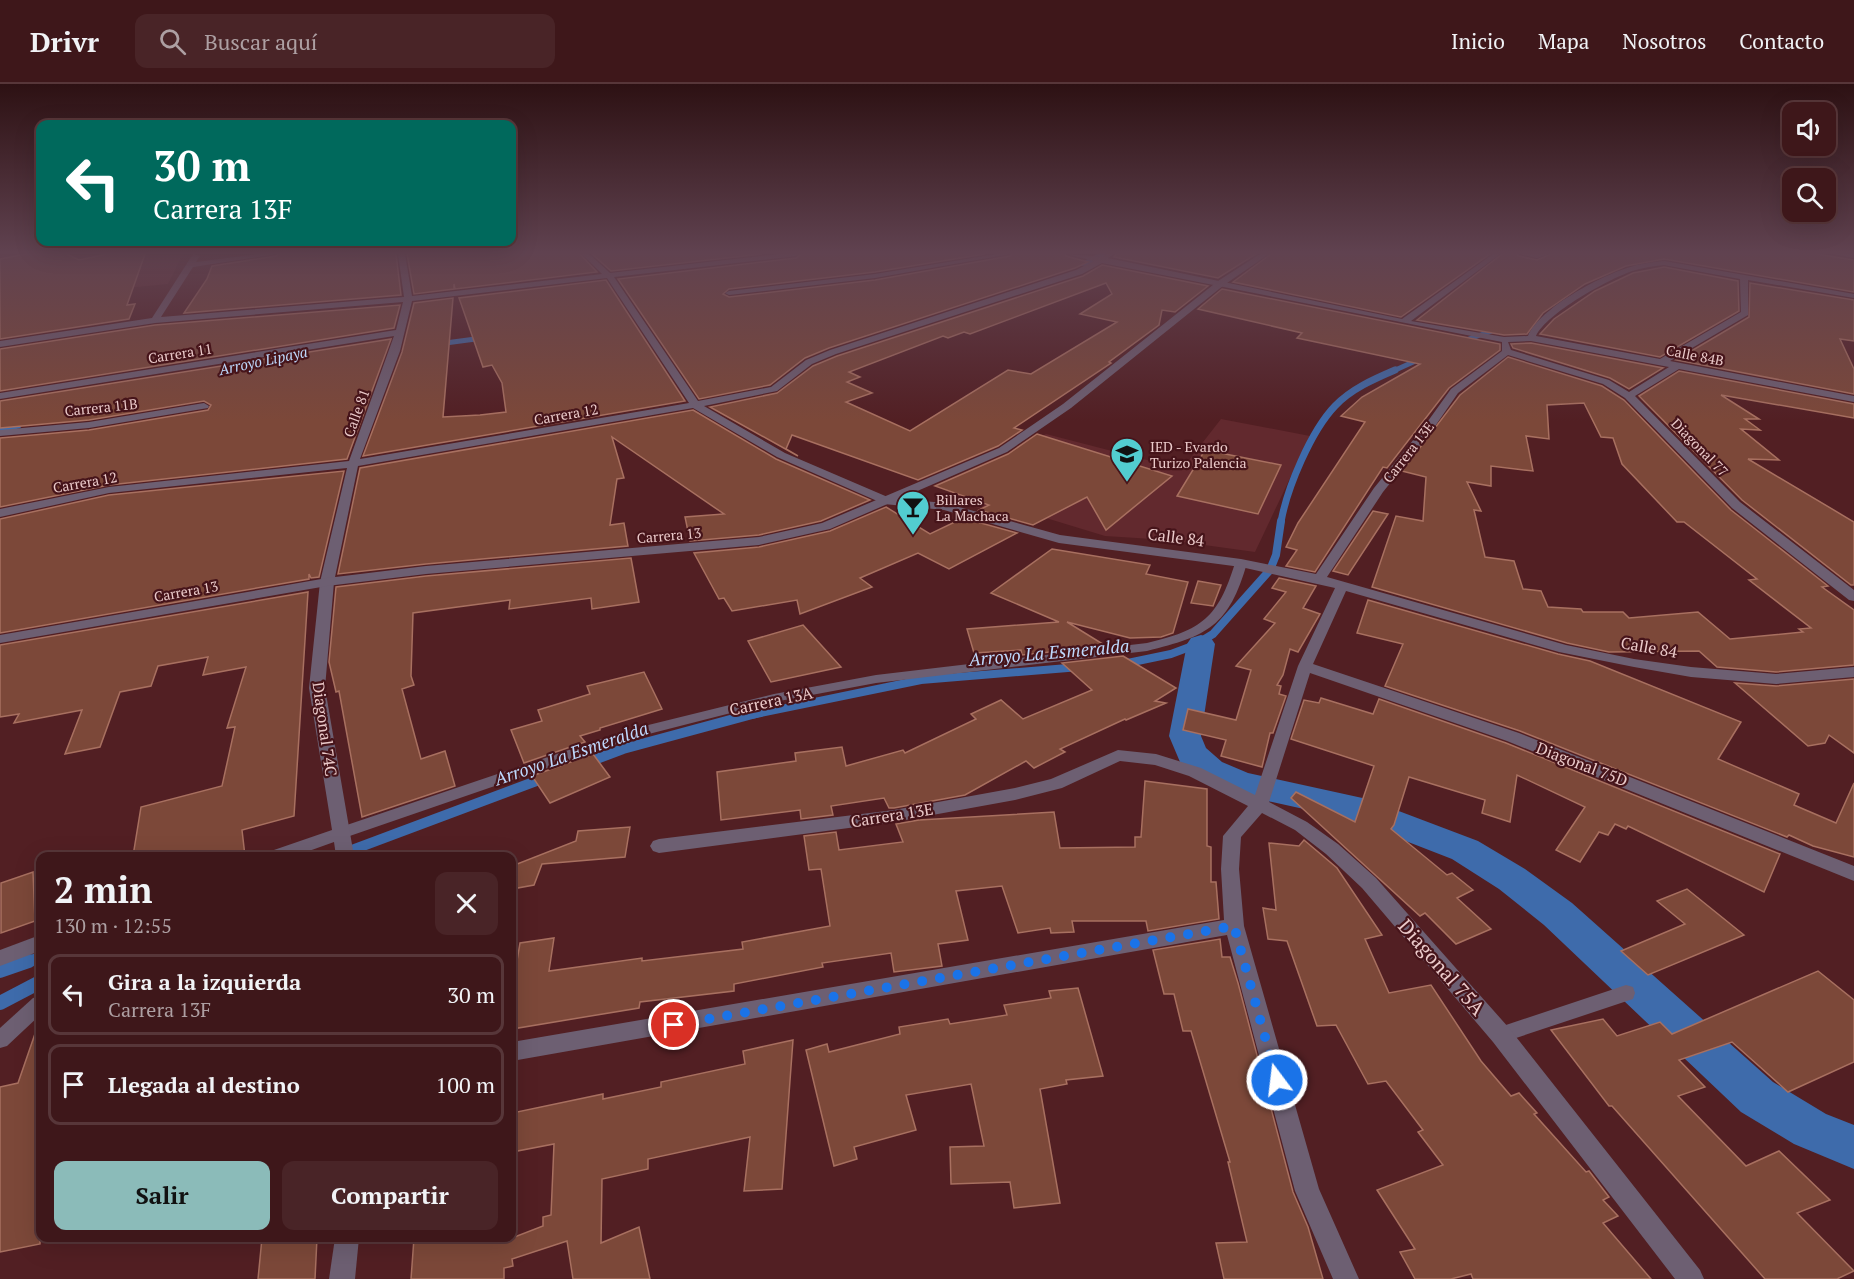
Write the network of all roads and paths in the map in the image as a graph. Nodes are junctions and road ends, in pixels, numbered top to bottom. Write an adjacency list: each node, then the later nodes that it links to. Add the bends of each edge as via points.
1 (162, 310): 11 (street)
2 (278, 310): 11 (street)
3 (405, 310): 13 (street, Calle 81)
4 (632, 310): 24 (street, Calle 84)
5 (963, 310): 24 (street, Carrera 12, via 808,362 774,389)
6 (1187, 310): 27 (street, Carrera 13, via 1067,406 1003,450)
7 (1351, 310): 12 (street, Calle 84B)
8 (1420, 310): 12 (street)
9 (1559, 310): 14 (street, via 1536,327)
10 (1745, 310): 18 (street)
11 (155, 320): 16 (street)
12 (1405, 321): 15 (street, Calle 84B)
13 (400, 332): 20 (street, Carrera 11); 26 (street, Calle 81)
14 (1531, 339): 15 (street, Calle 84B); 18 (street, Calle 84B)
15 (1504, 340): 17 (street)
16 (0, 344)
17 (1507, 352): 21 (street, Diagonal 77, via 1595,378); 30 (street, Carrera 13E, via 1454,391 1378,490)
18 (1662, 362): 19 (street, Calle 84B)
19 (1677, 366): 21 (street); 22 (street, Calle 84B)
20 (0, 396)
21 (1629, 396): 33 (street, Diagonal 77, via 1736,505)
22 (1854, 399)
23 (204, 406): 25 (street, Carrera 11B, via 124,420)
24 (696, 406): 26 (street, Carrera 12); 27 (street, Calle 84, via 781,455)
25 (0, 433)
26 (353, 464): 28 (street, Carrera 12, via 109,490); 31 (street, Calle 81)
27 (888, 501): 29 (street, Calle 84, via 945,507 1059,539); 31 (street, Carrera 13, via 825,526 759,541)
28 (0, 513)
29 (1248, 565): 30 (street, Calle 84); 39 (lane, Carrera 13A, via 1227,605 1204,628 1188,636 1148,647 876,679 774,698 633,733)
30 (1319, 579): 32 (street, Calle 84)
31 (327, 582): 34 (street, Carrera 13); 39 (street, Diagonal 74C, via 317,688)
32 (1342, 586): 35 (street); 36 (street, Calle 84, via 1564,649 1645,665 1776,679)
33 (1854, 597)
34 (0, 639)
35 (1305, 666): 38 (street); 42 (street, Diagonal 75D, via 1513,737)
36 (1854, 672)
37 (1118, 755): 38 (street, Diagonal 75A, via 1156,760 1195,772); 40 (street, Carrera 13E, via 1056,784 1015,794 894,816)
38 (1261, 801): 43 (street, via 1232,836); 48 (street, Diagonal 75A, via 1332,849 1369,884)
39 (343, 843): 41 (street, Carrera 13A)
40 (659, 846)
41 (297, 852)
42 (1854, 874)
43 (1234, 926): 50 (street); 53 (street, via 1307,1191)
44 (36, 945): 45 (street)
45 (2, 958)
46 (1626, 993): 48 (lane)
47 (36, 1008): 49 (lane)
48 (1501, 1035): 54 (street, Diagonal 75A)
49 (0, 1040)
50 (516, 1051)
51 (347, 1242): 52 (street)
52 (342, 1279)
53 (1346, 1279)
54 (1691, 1279)

